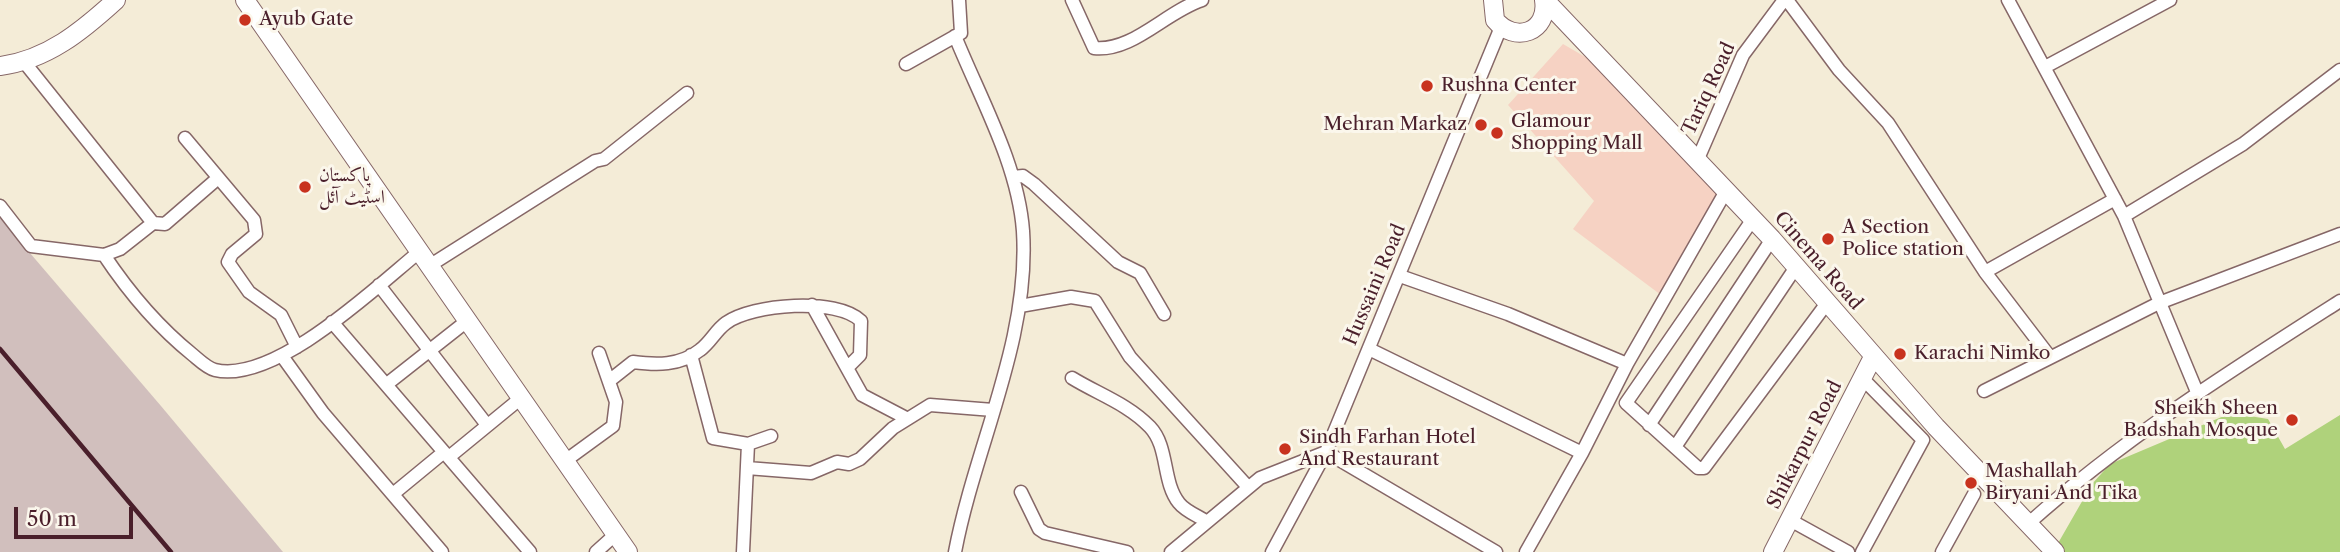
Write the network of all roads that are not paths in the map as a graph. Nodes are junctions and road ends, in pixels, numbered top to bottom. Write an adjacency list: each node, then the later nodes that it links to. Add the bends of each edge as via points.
1 (116, 0): 12 (street, via 78,35)
2 (245, 0): 31 (street)
3 (958, 0): 11 (street, via 961,33)
4 (1072, 0): 5 (street, via 1094,48 1104,49 1124,44)
5 (1202, 0)
6 (1545, 0): 10 (street, via 1544,16 1533,30 1517,34); 19 (street, Cinema Road)
7 (1785, 0): 19 (street, Tariq Road, via 1743,55); 33 (street, via 1839,70 1888,123)
8 (2008, 0): 15 (street)
9 (2170, 0): 15 (street)
10 (1493, 10): 34 (street, Hussaini Road)
11 (955, 36): 13 (street); 20 (street)
12 (24, 63): 14 (street); 27 (street)
13 (906, 64)
14 (0, 66)
15 (2045, 67): 23 (street)
16 (2340, 70): 25 (street, via 2243,144)
17 (688, 93): 31 (street, via 604,159)
18 (185, 138): 21 (street)
19 (1697, 161): 22 (street, Cinema Road)
20 (1013, 177): 40 (street, via 1023,231); 41 (street, via 1023,176 1034,184 1118,262 1140,273)
21 (217, 179): 27 (street, via 165,224); 44 (street, via 258,228 228,262 249,292 281,314)
22 (1726, 191): 26 (street, Cinema Road); 52 (street)
23 (2115, 199): 25 (street); 33 (street)
24 (0, 206): 30 (street, via 31,246)
25 (2124, 216): 38 (street)
26 (1752, 219): 29 (street, Cinema Road); 64 (street, via 1628,399 1626,403)
27 (153, 223): 30 (street, via 120,249)
28 (2340, 234): 38 (street)
29 (1772, 239): 32 (street, Cinema Road); 64 (street)
30 (104, 255): 49 (street, via 158,327 216,370 248,370)
31 (424, 259): 35 (street); 42 (street)
32 (1796, 267): 37 (street, Cinema Road); 67 (street)
33 (1985, 272): 51 (street)
34 (1400, 276): 45 (street, Hussaini Road); 52 (street, via 1508,314)
35 (379, 285): 43 (street); 46 (street)
36 (2340, 301): 59 (street)
37 (1827, 303): 50 (street, Cinema Road); 67 (street, via 1709,464 1698,468)
38 (2159, 303): 51 (street); 59 (street)
39 (812, 305): 48 (street, via 737,318); 53 (street); 53 (street, via 844,311 860,321 860,355)
40 (1020, 306): 61 (street); 73 (street, via 1071,297 1095,301 1130,358)
41 (1164, 314)
42 (467, 321): 46 (street); 60 (street)
43 (332, 322): 44 (street); 57 (street)
44 (297, 346): 49 (street)
45 (1370, 349): 68 (street, Hussaini Road); 69 (street)
46 (430, 350): 57 (street); 63 (street)
47 (599, 353): 56 (street)
48 (691, 355): 56 (street, via 663,365 632,362); 66 (street, via 713,438)
49 (282, 356): 75 (street, via 323,413)
50 (1873, 357): 55 (street, Shikarpur Road); 79 (street, Cinema Road)
51 (2050, 357): 58 (street)
52 (1626, 364): 69 (street)
53 (847, 368): 62 (street, via 862,395)
54 (1072, 378): 78 (street, via 1119,402 1152,428 1178,503)
55 (1862, 378): 77 (street, Shikarpur Road); 94 (street, via 1923,440)
56 (609, 381): 71 (street, via 616,402 613,426)
57 (387, 384): 70 (street)
58 (1984, 391)
59 (2197, 392): 79 (street, via 2072,484)
60 (521, 398): 63 (street); 71 (street)
61 (993, 410): 62 (street, via 930,405); 86 (street)
62 (906, 418): 72 (street, via 849,464 837,463 811,473)
63 (487, 425): 70 (street)
64 (1648, 425): 67 (street)
65 (771, 436): 66 (street)
66 (748, 443): 72 (street)
67 (1675, 447)
68 (1326, 452): 73 (street); 89 (street, Hussaini Road); 90 (street)
69 (1582, 453): 91 (street)
70 (446, 454): 75 (street); 82 (street)
71 (565, 461): 80 (street)
72 (747, 468): 85 (street)
73 (1248, 487): 78 (street)
74 (1021, 492): 87 (street, via 1045,534)
75 (393, 494): 81 (street)
76 (1974, 494): 95 (street)
77 (1790, 520): 92 (street, Shikarpur Road); 93 (street)
78 (1206, 521): 88 (street)
79 (2029, 523): 96 (street, Cinema Road)
80 (616, 534): 83 (street); 84 (street)
81 (442, 552)
82 (530, 552)
83 (596, 552)
84 (628, 552)
85 (743, 552)
86 (955, 552)
87 (1127, 552)
88 (1171, 552)
89 (1272, 552)
90 (1496, 552)
91 (1526, 552)
92 (1773, 552)
93 (1849, 552)
94 (1862, 552)
95 (1942, 552)
96 (2056, 552)

